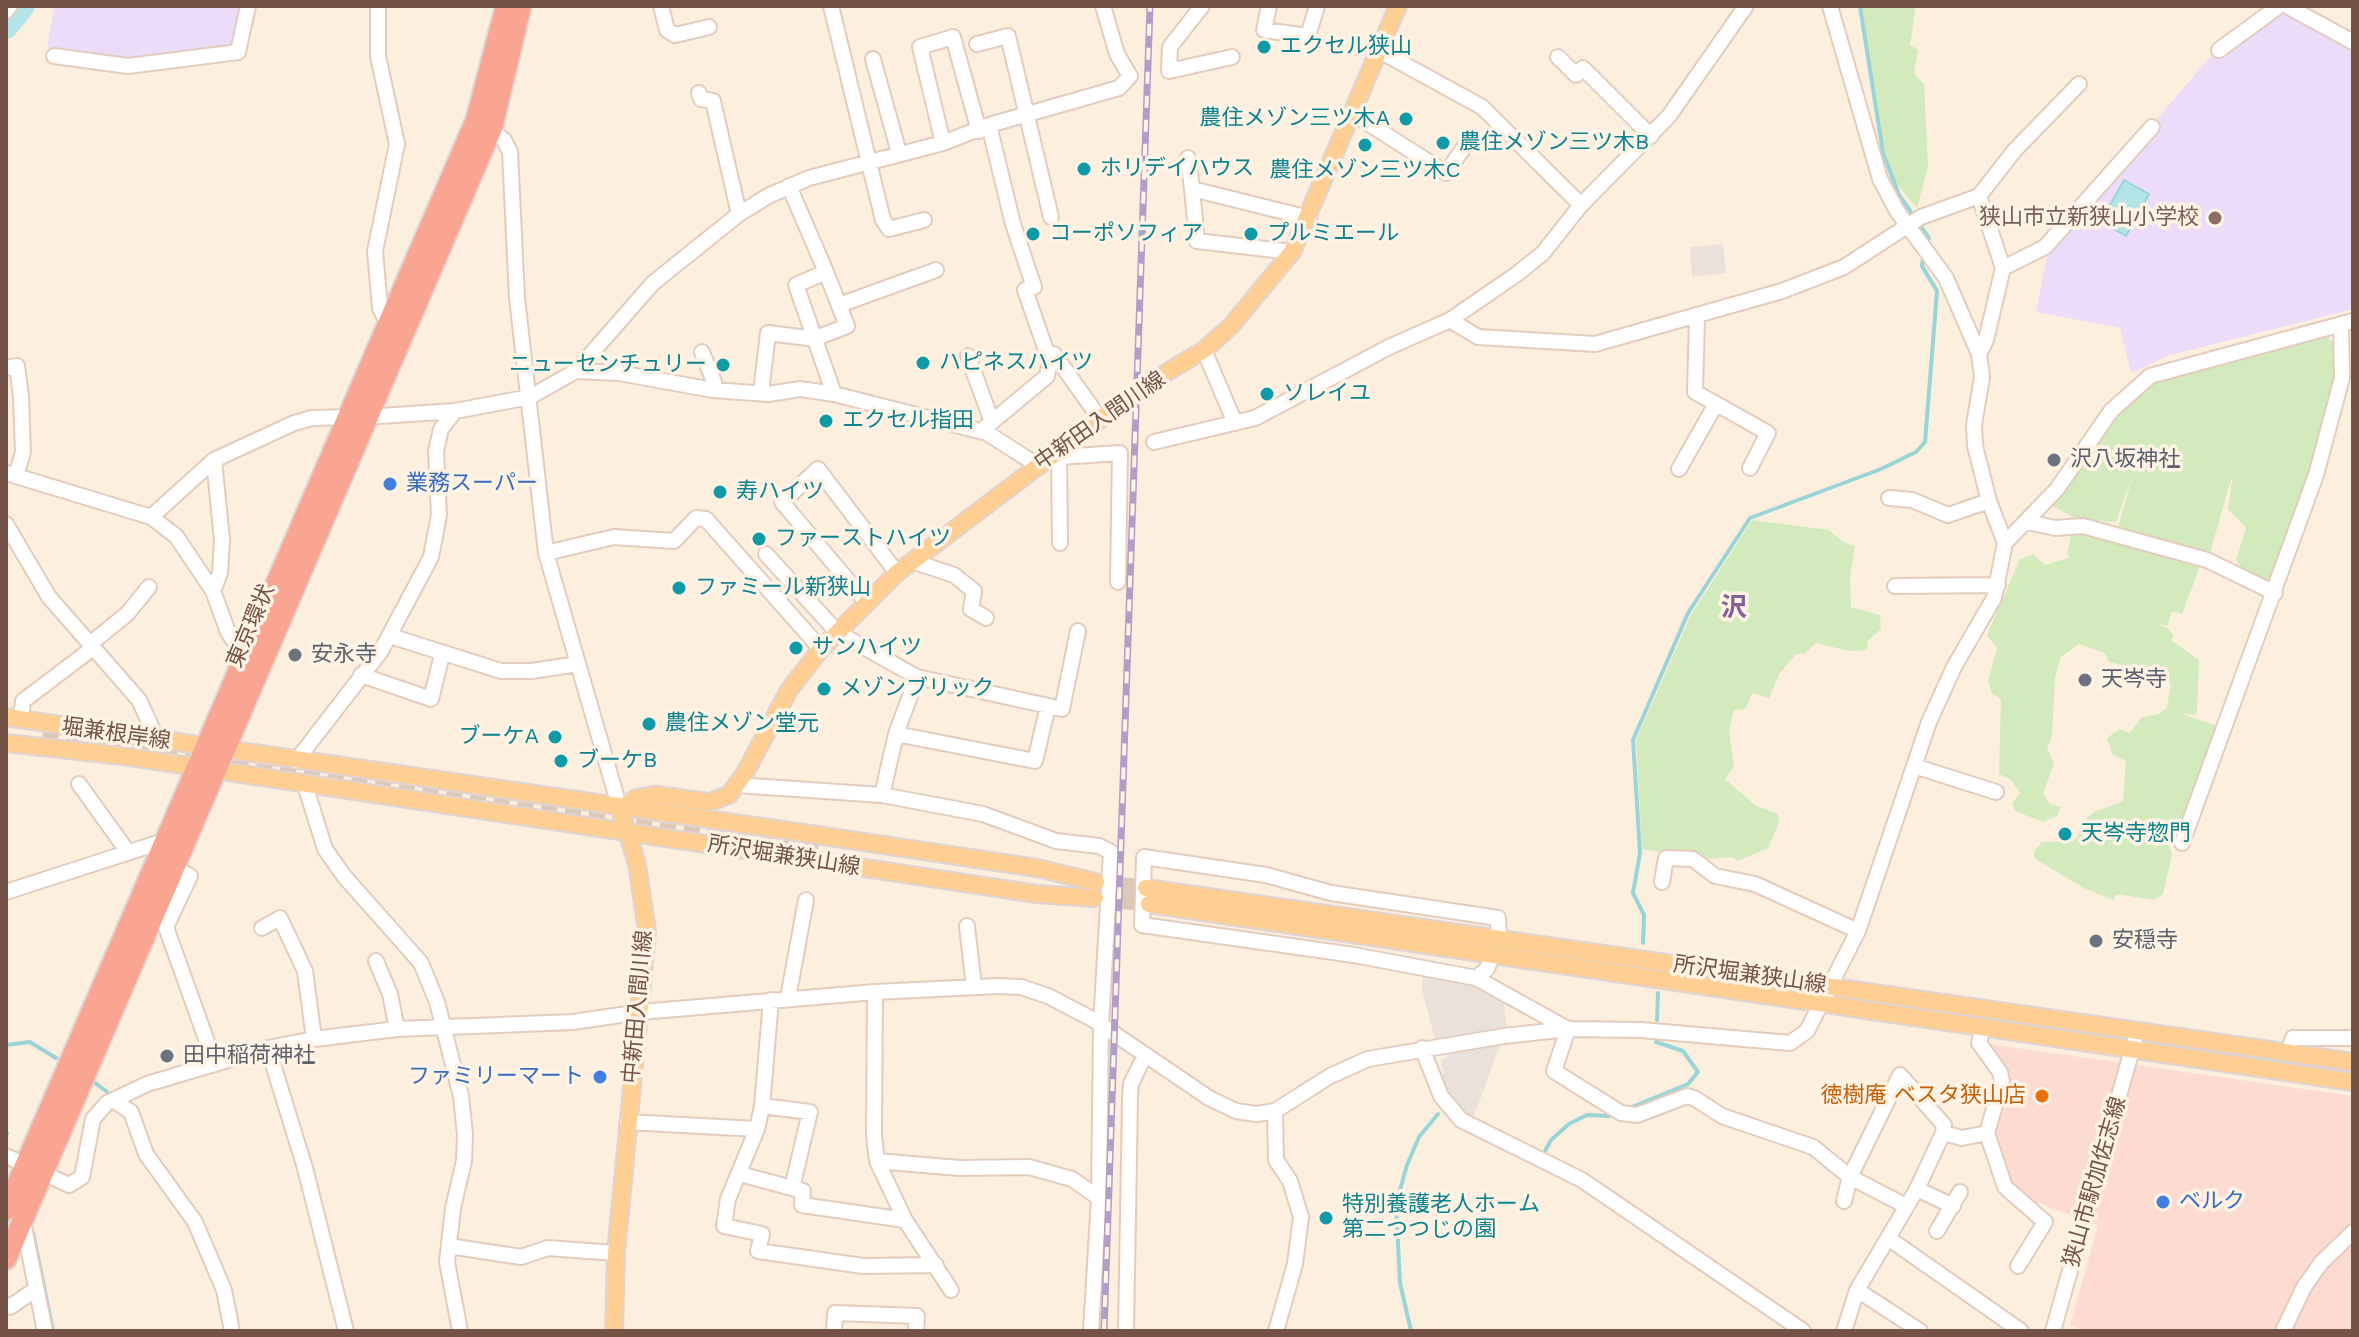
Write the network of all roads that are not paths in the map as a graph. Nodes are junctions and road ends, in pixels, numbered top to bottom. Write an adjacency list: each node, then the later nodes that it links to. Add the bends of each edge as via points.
1 (10, 6): 17 (street)
2 (262, 6): 18 (street)
3 (378, 6): 58 (street, via 378,56 397,144 375,251 380,308)
4 (506, 6): 32 (highway, 東京環状)
5 (521, 6): 32 (highway, 東京環状)
6 (661, 6): 19 (street, via 667,30 675,35)
7 (831, 6): 40 (street)
8 (1103, 6): 31 (street, via 1117,54 1130,76 1119,88)
9 (1269, 6): 10 (street, via 1264,30 1308,36)
10 (1317, 6)
11 (1398, 6): 22 (main road, 中新田入間川線)
12 (1746, 6): 35 (street, via 1686,96)
13 (1830, 6): 49 (street, via 1880,179)
14 (2279, 6): 23 (street)
15 (2287, 6): 20 (street)
16 (1198, 7): 25 (street, via 1170,47 1169,71)
17 (6, 11)
18 (247, 11): 24 (street, via 238,52 128,66)
19 (709, 27)
20 (2353, 42)
21 (977, 44): 31 (street, via 1008,36)
22 (1378, 50): 30 (main road, 中新田入間川線); 44 (street, via 1482,107)
23 (2219, 50)
24 (54, 56)
25 (1232, 57)
26 (1558, 57): 35 (street, via 1576,75 1583,68)
27 (873, 59): 38 (street)
28 (2079, 84): 43 (street)
29 (699, 93): 45 (street, via 701,99 713,101)
30 (1352, 113): 37 (street, via 1446,173); 47 (main road, 中新田入間川線)
31 (1028, 114): 34 (street); 46 (street)
32 (484, 124): 58 (highway, 東京環状); 70 (street, via 510,152 517,298); 73 (highway, 東京環状)
33 (2152, 127): 51 (street, via 2045,247)
34 (984, 128): 36 (street); 36 (street, via 953,37 920,47); 63 (street, via 1034,287 1025,290)
35 (1651, 136): 44 (street)
36 (943, 143): 38 (street)
37 (1465, 146)
38 (899, 153): 40 (street)
39 (1188, 158): 42 (street)
40 (866, 161): 41 (street); 48 (street, via 889,229)
41 (789, 186): 45 (street); 53 (street)
42 (1192, 189): 47 (street); 50 (street, via 1197,241)
43 (1979, 196): 49 (street); 51 (street)
44 (1581, 205): 56 (street, via 1543,253)
45 (739, 214): 66 (street, via 653,283)
46 (1051, 217)
47 (1309, 218): 50 (main road, 中新田入間川線)
48 (924, 220)
49 (1906, 225): 55 (street, via 1844,267); 62 (street, via 1946,278)
50 (1292, 252): 60 (main road, 中新田入間川線, via 1258,296)
51 (2003, 268): 62 (street)
52 (936, 270): 54 (street)
53 (826, 272): 54 (street); 59 (street, via 796,285)
54 (839, 305): 59 (street, via 847,326)
55 (1697, 316): 56 (street, via 1595,344 1478,337); 71 (street, via 1695,392)
56 (1450, 320): 75 (street, via 1255,418)
57 (2347, 322): 87 (street, via 2150,376 2111,411); 100 (street, via 2342,378 2316,475)
58 (389, 326): 73 (highway, 東京環状)
59 (816, 338): 68 (street, via 768,333); 69 (street)
60 (1204, 350): 74 (main road, 中新田入間川線); 75 (street)
61 (702, 352): 67 (street)
62 (1979, 354): 85 (street, via 1975,446)
63 (1047, 355): 74 (street, via 1054,354); 76 (street, via 1047,376)
64 (968, 356): 76 (street)
65 (6, 368): 83 (street, via 17,366 21,397 23,452)
66 (576, 371): 67 (street); 70 (street)
67 (713, 390): 68 (street)
68 (761, 393): 69 (street, via 800,389)
69 (834, 394): 76 (street)
70 (530, 397): 72 (street); 91 (street)
71 (1716, 404): 81 (street, via 1768,433); 82 (street)
72 (455, 411): 73 (street); 105 (street, via 441,429 434,462 436,542)
73 (357, 417): 79 (street, via 294,423); 108 (highway, 東京環状); 119 (highway, 東京環状)
74 (1100, 419): 78 (main road, 中新田入間川線)
75 (1235, 423): 77 (street)
76 (987, 426): 80 (street)
77 (1154, 442)
78 (1059, 453): 80 (main road, 中新田入間川線); 89 (street); 95 (street, via 1120,453)
79 (214, 460): 86 (street); 99 (street, via 222,540)
80 (1037, 465): 93 (main road, 中新田入間川線)
81 (1750, 468)
82 (1679, 469)
83 (11, 474): 86 (street)
84 (1889, 498): 85 (street, via 1912,500 1948,515)
85 (1989, 501): 90 (street)
86 (151, 517): 99 (street, via 176,536)
87 (2028, 522): 90 (street); 100 (street, via 2055,528 2083,526 2207,560)
88 (6, 524): 106 (street, via 49,597)
89 (1060, 543)
90 (2005, 543): 96 (street)
91 (546, 553): 107 (street, via 614,537 674,541 696,518 706,519); 110 (street)
92 (766, 554): 104 (street)
93 (912, 561): 94 (main road, 中新田入間川線); 102 (street, via 954,575 974,591 971,609)
94 (897, 573): 101 (main road, 中新田入間川線); 101 (street, via 818,469 782,502)
95 (1118, 582)
96 (1998, 585): 97 (street); 121 (street, via 1940,695)
97 (1895, 586)
98 (149, 587): 106 (street)
99 (213, 591): 108 (street)
100 (2275, 593): 132 (street)
101 (866, 602): 104 (main road, 中新田入間川線)
102 (986, 618)
103 (1078, 631): 113 (street, via 1062,709)
104 (837, 632): 107 (main road, 中新田入間川線); 112 (street)
105 (390, 636): 109 (street); 111 (street)
106 (91, 646): 114 (street, via 23,701); 117 (street, via 139,700 152,728)
107 (821, 649): 125 (main road, 中新田入間川線, via 789,690)
108 (243, 655): 119 (highway, 東京環状)
109 (442, 655): 110 (street, via 501,671); 111 (street, via 431,699)
110 (578, 664): 128 (street)
111 (361, 675): 120 (street)
112 (917, 677): 113 (street); 116 (street)
113 (1048, 706): 116 (street, via 1035,761)
114 (11, 721): 115 (main road, 堀兼根岸線, via 42,736); 117 (main road, 堀兼根岸線)
115 (6, 734)
116 (896, 734): 127 (street)
117 (151, 740): 119 (main road, 堀兼根岸線)
118 (6, 743): 122 (main road, 堀兼根岸線)
119 (216, 748): 120 (main road, 所沢堀兼狭山線); 122 (highway, 東京環状)
120 (296, 761): 128 (main road, 所沢堀兼狭山線)
121 (1914, 766): 126 (street); 142 (street)
122 (206, 769): 124 (main road, 所沢堀兼狭山線); 131 (highway, 東京環状); 135 (highway, 東京環状)
123 (79, 784): 134 (street)
124 (305, 785): 130 (main road, 所沢堀兼狭山線); 156 (street, via 325,849 421,963)
125 (736, 787): 127 (street); 128 (main road, via 716,802 656,795 636,798); 129 (main road, via 732,812)
126 (1996, 792)
127 (882, 795): 154 (street, via 983,814 1056,841 1111,852)
128 (620, 809): 129 (main road, 所沢堀兼狭山線); 130 (main road, 中新田入間川線)
129 (739, 824): 137 (main road, 所沢堀兼狭山線, via 1037,868)
130 (627, 831): 137 (main road, 所沢堀兼狭山線, via 1037,894); 153 (main road, 中新田入間川線, via 647,931)
131 (167, 840): 134 (street); 177 (highway, 東京環状)
132 (2182, 843)
133 (819, 848): 137 (main road, 所沢堀兼狭山線)
134 (128, 852): 138 (street)
135 (174, 867): 167 (street, via 190,876 166,927); 177 (highway, 東京環状)
136 (1662, 882): 142 (street, via 1666,858 1693,859 1715,876 1755,884)
137 (1095, 890)
138 (6, 892)
139 (806, 900): 150 (street)
140 (967, 926): 147 (street)
141 (262, 928): 160 (street, via 280,918 305,971)
142 (1858, 931): 148 (street)
143 (1499, 939): 144 (main road, 所沢堀兼狭山線, via 1148,896); 146 (street, via 1498,918 1144,857 1142,925); 148 (main road, 所沢堀兼狭山線)
144 (1492, 956): 146 (street); 152 (main road, 所沢堀兼狭山線)
145 (376, 961): 157 (street)
146 (1476, 978): 158 (street)
147 (974, 987): 149 (street); 154 (street, via 1021,987)
148 (1833, 987): 152 (street); 161 (main road, 所沢堀兼狭山線)
149 (875, 992): 150 (street); 176 (street)
150 (788, 998): 151 (street)
151 (771, 1000): 153 (street); 170 (street)
152 (1825, 1002): 155 (main road, 所沢堀兼狭山線); 158 (street, via 1807,1031 1790,1043)
153 (641, 1012): 156 (street, via 573,1022); 172 (main road, 中新田入間川線)
154 (1101, 1025): 165 (street); 182 (street)
155 (1983, 1027): 161 (main road, 所沢堀兼狭山線); 175 (street, via 1979,1043 2002,1081)
156 (442, 1028): 157 (street); 190 (street, via 461,1096 465,1135)
157 (397, 1029): 160 (street)
158 (1568, 1029): 163 (street); 179 (street, via 1554,1071 1621,1113 1637,1115 1687,1096 1722,1116 1813,1147)
159 (2353, 1038): 164 (street, via 2293,1038)
160 (314, 1039): 162 (street)
161 (2134, 1040): 164 (main road, 所沢堀兼狭山線); 168 (main road, 所沢堀兼狭山線); 213 (street, 狭山市駅加佐志線)
162 (268, 1048): 167 (street); 201 (street)
163 (1422, 1048): 171 (street, via 1368,1059); 209 (street, via 1441,1096 1461,1120 1590,1186)
164 (2288, 1052): 166 (main road, 所沢堀兼狭山線)
165 (1145, 1055): 171 (street, via 1222,1105 1257,1114); 207 (street, via 1130,1098)
166 (2353, 1062)
167 (215, 1064): 169 (street)
168 (2353, 1082)
169 (113, 1100): 177 (street, via 93,1119 82,1177 69,1185); 200 (street, via 131,1112 146,1154 195,1222 224,1290)
170 (762, 1106): 173 (street); 180 (street, via 810,1112)
171 (1275, 1111): 208 (street, via 1276,1160 1295,1192 1301,1217 1295,1264)
172 (627, 1122): 173 (street); 191 (main road, 中新田入間川線)
173 (757, 1129): 178 (street)
174 (1943, 1133): 175 (street, via 1962,1138); 179 (street, via 1944,1125 1900,1075); 181 (street)
175 (1987, 1133): 194 (street, via 2005,1187 2045,1222)
176 (877, 1161): 182 (street, via 1029,1167 1072,1179); 186 (street)
177 (24, 1165): 185 (highway, 東京環状)
178 (740, 1174): 180 (street); 193 (street, via 728,1199 724,1226 762,1234 758,1251 863,1266)
179 (1850, 1177): 183 (street); 184 (street)
180 (792, 1188): 186 (street, via 803,1191 802,1205)
181 (1917, 1189): 184 (street); 187 (street, via 1956,1199)
182 (1099, 1198): 206 (street)
183 (1844, 1201)
184 (1906, 1206): 189 (street)
185 (14, 1214): 192 (highway, 東京環状); 197 (street)
186 (905, 1220): 193 (street)
187 (1937, 1231)
188 (2353, 1232): 214 (street, via 2313,1275)
189 (1888, 1238): 196 (street); 212 (street)
190 (449, 1246): 191 (street, via 521,1257 548,1248); 202 (street, via 449,1283)
191 (616, 1253): 203 (main road, 中新田入間川線)
192 (6, 1259)
193 (936, 1265): 195 (street)
194 (2018, 1266)
195 (951, 1290)
196 (1857, 1290): 210 (street); 211 (street)
197 (42, 1297): 198 (street); 199 (street)
198 (6, 1305)
199 (45, 1331)
200 (232, 1331)
201 (346, 1331)
202 (460, 1331)
203 (614, 1331)
204 (834, 1331): 205 (street, via 835,1313 917,1316)
205 (916, 1331)
206 (1091, 1331)
207 (1126, 1331)
208 (1276, 1331)
209 (1803, 1331)
210 (1844, 1331)
211 (1920, 1331)
212 (2021, 1331)
213 (2053, 1331)
214 (2283, 1331)

